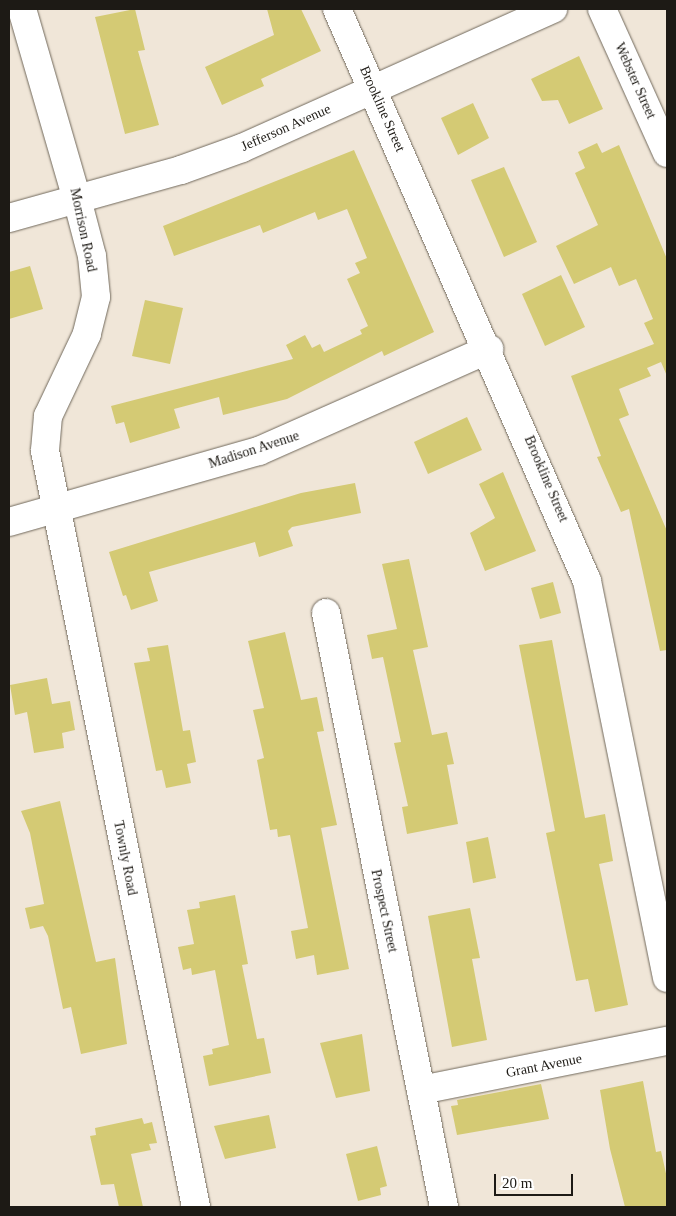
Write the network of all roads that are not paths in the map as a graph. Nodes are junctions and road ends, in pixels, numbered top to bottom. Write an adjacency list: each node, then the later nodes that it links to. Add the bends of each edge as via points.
1 (22, 9): 7 (street, Morrison Road)
2 (338, 9): 5 (street, Brookline Street)
3 (552, 9): 5 (street, Jefferson Avenue)
4 (602, 9): 6 (street, Webster Street)
5 (373, 89): 7 (street, Jefferson Avenue, via 242,148); 9 (street, Brookline Street)
6 (667, 153)
7 (77, 199): 8 (street, Jefferson Avenue); 10 (street, Morrison Road, via 92,256 96,297 87,334 48,416 45,451)
8 (9, 218)
9 (489, 349): 10 (street, Madison Avenue, via 276,444); 13 (street, Brookline Street, via 587,581)
10 (54, 508): 11 (street, Madison Avenue); 16 (street, Townly Road)
11 (9, 522)
12 (326, 613): 15 (street, Prospect Street)
13 (667, 978)
14 (667, 1041): 15 (street, Grant Avenue)
15 (422, 1090): 17 (street, Prospect Street)
16 (196, 1207)
17 (444, 1207)

